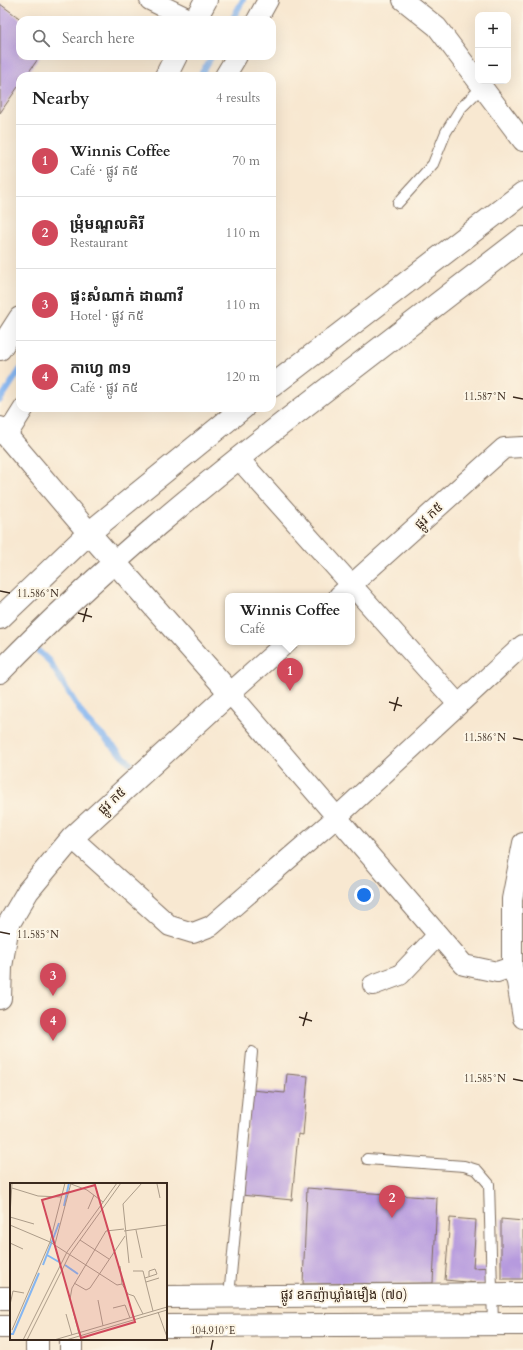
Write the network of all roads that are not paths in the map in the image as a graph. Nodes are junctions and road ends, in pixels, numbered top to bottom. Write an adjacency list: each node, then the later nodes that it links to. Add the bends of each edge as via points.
1 (150, 0): 5 (street)
2 (206, 0): 6 (street)
3 (268, 0): 7 (street)
4 (403, 0): 12 (street, via 437,28)
5 (183, 16)
6 (197, 16)
7 (259, 16)
8 (174, 60): 10 (street)
9 (235, 60): 11 (street)
10 (168, 72)
11 (228, 72)
12 (482, 87): 13 (street); 15 (lane, via 461,108 446,132 433,164)
13 (523, 141)
14 (523, 193): 19 (street)
15 (398, 203)
16 (523, 238): 24 (street)
17 (16, 324): 18 (street)
18 (0, 350)
19 (276, 383)
20 (20, 412): 22 (street)
21 (238, 412): 25 (street)
22 (3, 431): 25 (street)
23 (523, 447): 27 (street, ផ្លូវ ក៥, via 504,448)
24 (238, 458): 26 (street); 27 (street)
25 (89, 533): 26 (street); 29 (street)
26 (114, 562): 32 (street); 33 (street)
27 (346, 590)
28 (355, 599): 34 (street)
29 (0, 618)
30 (284, 645): 33 (street, ផ្លូវ ក៥)
31 (523, 645): 34 (street)
32 (0, 672)
33 (230, 693): 35 (street); 36 (street, ផ្លូវ ក៥)
34 (458, 704): 35 (street)
35 (337, 817): 36 (street, via 211,926 193,933 170,926); 38 (street)
36 (72, 838): 41 (street, ផ្លូវ ក៥, via 28,891 8,925)
37 (523, 843): 39 (street, via 512,899)
38 (438, 935): 39 (street, via 464,965 497,972); 40 (street, via 400,975)
39 (512, 967): 42 (street)
40 (373, 985)
41 (0, 998)
42 (523, 1018)
43 (252, 1052): 47 (lane)
44 (367, 1159): 45 (lane, via 464,1166 477,1170 489,1184)
45 (492, 1294): 46 (street, ផ្លូវ ឧកញ៉ាឃ្លាំងមឿង (៧០)); 47 (street, ផ្លូវ ឧកញ៉ាឃ្លាំងមឿង (៧០)); 49 (lane)
46 (523, 1294)
47 (229, 1296): 48 (street, ផ្លូវ ឧកញ៉ាឃ្លាំងមឿង (៧០))
48 (167, 1297)
49 (493, 1324): 50 (street); 51 (street)
50 (523, 1324)
51 (167, 1326)

